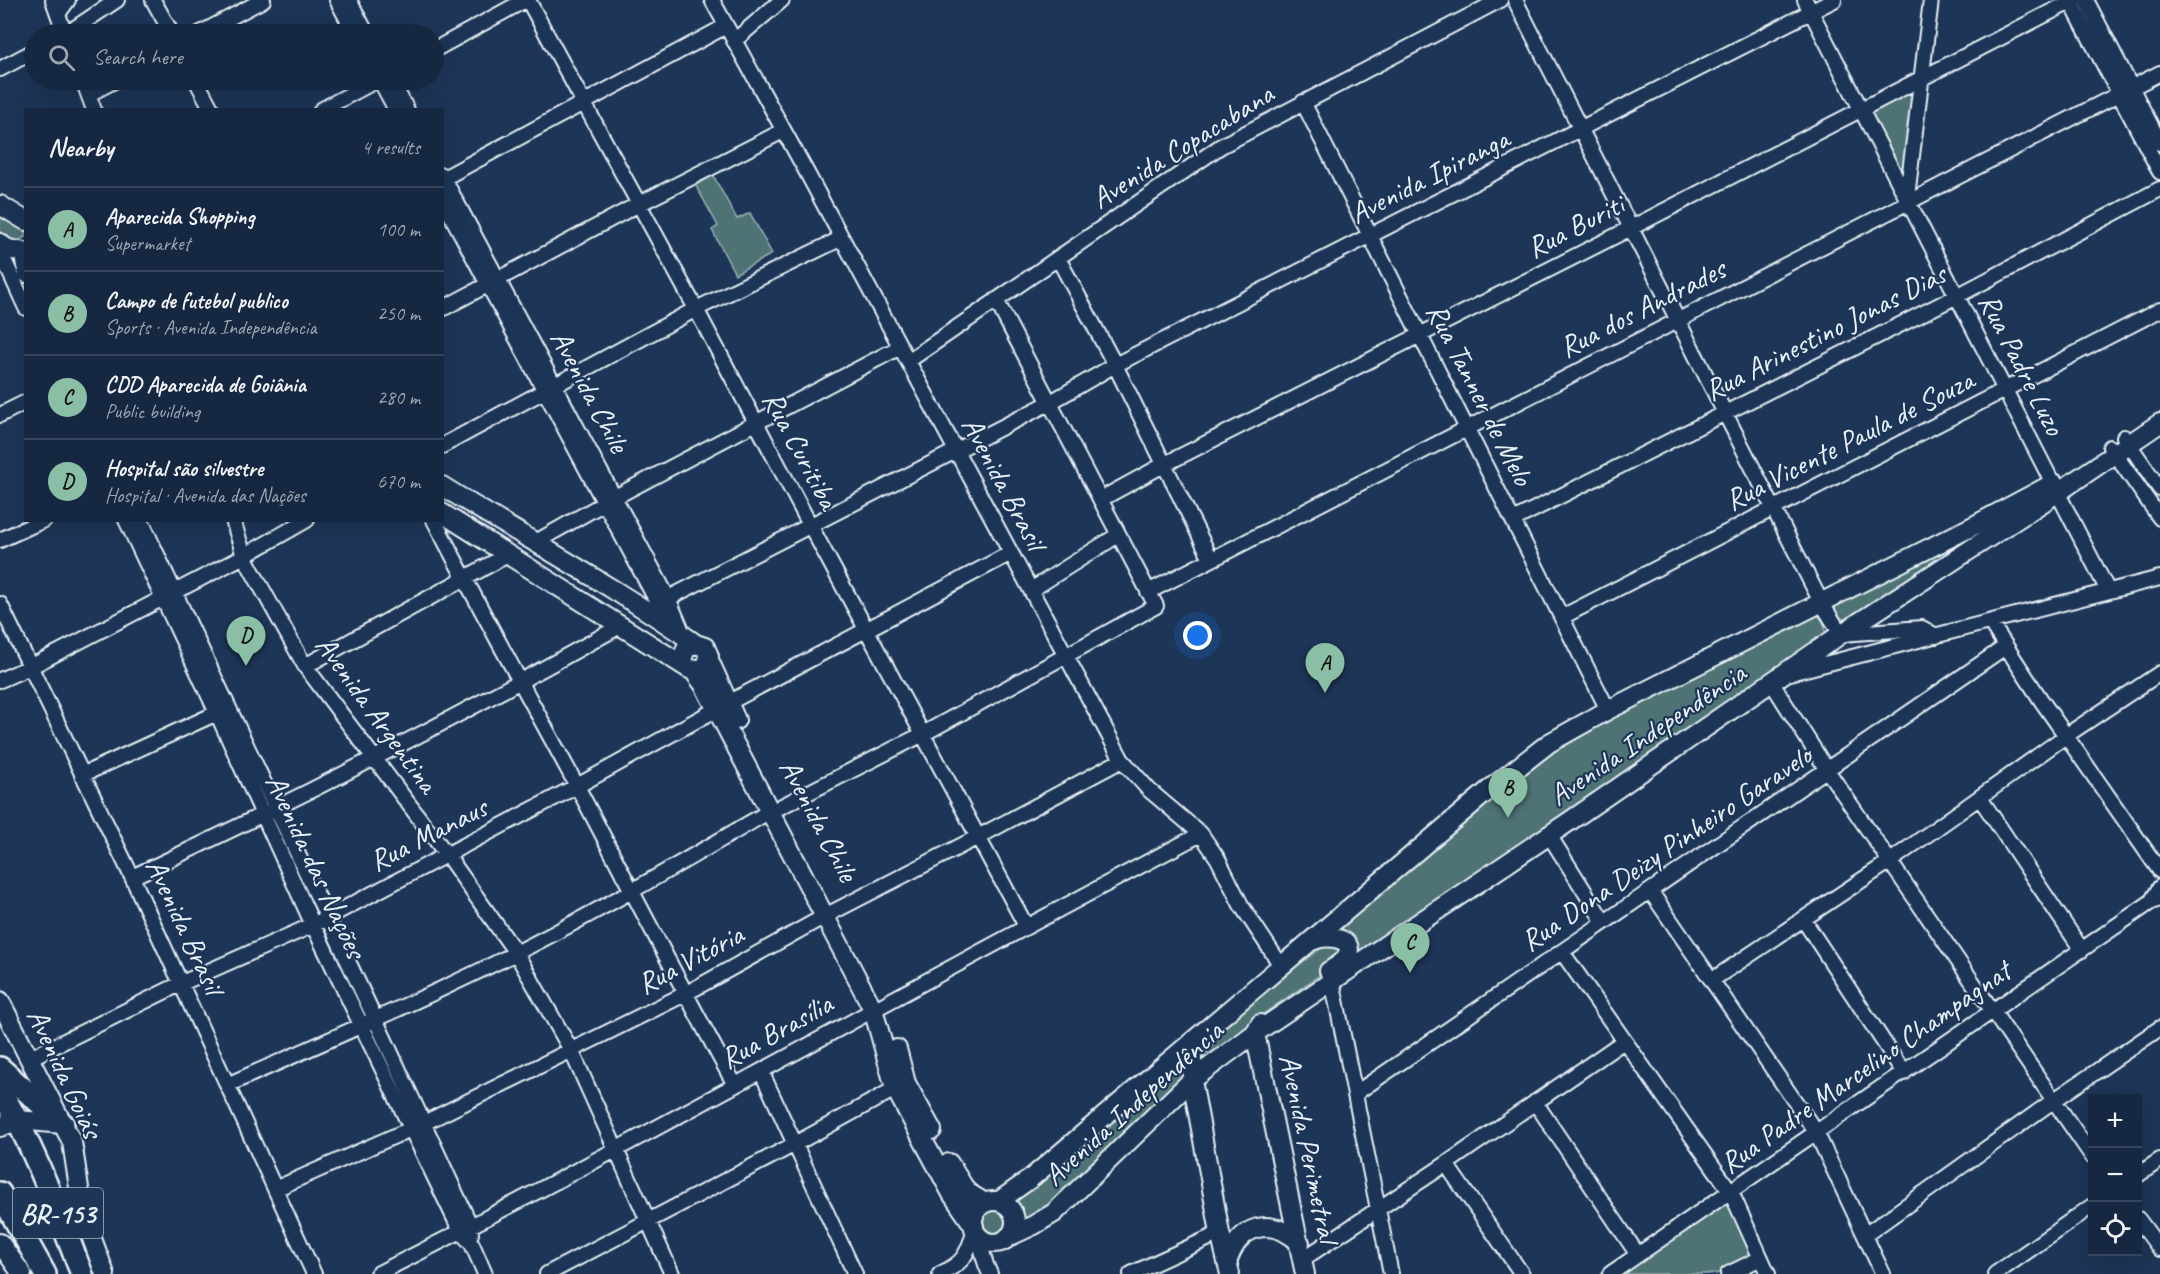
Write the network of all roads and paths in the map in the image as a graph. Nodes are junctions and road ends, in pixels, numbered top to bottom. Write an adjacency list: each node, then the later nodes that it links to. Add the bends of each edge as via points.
1 (68, 0): 17 (street)
2 (117, 0): 19 (street)
3 (153, 0): 20 (street)
4 (263, 0): 21 (street)
5 (337, 0): 22 (street)
6 (349, 0): 23 (street)
7 (526, 0): 26 (street); 39 (street, Rua Curitiba)
8 (712, 0): 24 (street, Avenida Brasil)
9 (782, 0): 25 (street)
10 (1500, 0): 40 (street, Avenida Copacabana)
11 (1515, 0): 47 (street)
12 (1834, 0): 16 (street, Avenida Ipiranga)
13 (1931, 0): 30 (street)
14 (2086, 0): 37 (street)
15 (2072, 1): 30 (street, Rua Buriti); 37 (street)
16 (1808, 6): 46 (street, Rua Padre Luzo); 47 (street, Avenida Ipiranga)
17 (57, 9): 18 (street)
18 (62, 24)
19 (80, 24)
20 (166, 24)
21 (217, 24)
22 (350, 24)
23 (362, 24)
24 (726, 26): 25 (street, Avenida Brasil); 39 (street)
25 (735, 41): 48 (street, Avenida Brasil)
26 (444, 45)
27 (24, 56): 28 (street)
28 (0, 69)
29 (2160, 73): 37 (street, Rua dos Andrades)
30 (1923, 80): 46 (street, Rua Buriti); 54 (street)
31 (87, 90): 38 (street)
32 (97, 90): 38 (street)
33 (201, 90): 42 (street)
34 (359, 90): 43 (street)
35 (384, 90): 44 (street)
36 (396, 90): 45 (street)
37 (2125, 90): 49 (street); 50 (street); 54 (street, Rua dos Andrades)
38 (89, 94): 41 (street)
39 (582, 102): 51 (street); 56 (street, Rua Curitiba)
40 (1303, 102): 60 (street, Rua Tanner de Melo); 65 (street, Avenida Copacabana, via 1221,146)
41 (93, 108)
42 (211, 108)
43 (325, 108)
44 (395, 108)
45 (406, 108)
46 (1862, 110): 54 (street, Rua Padre Luzo); 59 (street, Rua Buriti)
47 (1580, 128): 59 (street); 60 (street, Avenida Ipiranga)
48 (783, 131): 56 (street); 61 (street, Avenida Brasil)
49 (2160, 143)
50 (2160, 172)
51 (444, 177)
52 (444, 180): 67 (street, Avenida Chile)
53 (2160, 189): 68 (street, Rua Arinestino Jonas Dias)
54 (1908, 200): 68 (street, Rua Padre Luzo); 74 (street, Rua dos Andrades)
55 (444, 201): 67 (street, Avenida Chile)
56 (639, 204): 67 (street); 72 (street, Rua Curitiba)
57 (0, 205): 58 (main road)
58 (24, 220)
59 (1631, 228): 74 (street); 75 (street, Rua Buriti)
60 (1371, 237): 75 (street, Rua Tanner de Melo); 78 (street, Avenida Ipiranga)
61 (842, 238): 72 (street); 76 (street, Avenida Brasil)
62 (0, 243): 64 (main road, via 12,251)
63 (0, 251): 66 (street)
64 (24, 251)
65 (1058, 258): 69 (street, Avenida Copacabana); 78 (street)
66 (5, 278): 70 (street)
67 (494, 283): 71 (street); 79 (street, Avenida Chile)
68 (1957, 296): 80 (street, Rua Padre Luzo); 84 (street, Rua Arinestino Jonas Dias)
69 (996, 300): 77 (street, Avenida Copacabana); 81 (street)
70 (24, 305)
71 (444, 308)
72 (696, 309): 79 (street); 87 (street, Rua Curitiba)
73 (2160, 310): 80 (street, Rua Vicente Paula de Souza)
74 (1678, 320): 84 (street); 88 (street, Rua dos Andrades)
75 (1420, 335): 88 (street, Rua Tanner de Melo); 92 (street, Rua Buriti)
76 (900, 347): 77 (street, Avenida Brasil); 87 (street)
77 (908, 361): 91 (street, Avenida Brasil)
78 (1115, 365): 81 (street, Avenida Ipiranga); 92 (street)
79 (550, 388): 89 (street); 97 (street, Avenida Chile)
80 (2005, 390): 94 (street, Rua Padre Luzo); 98 (street, Rua Vicente Paula de Souza)
81 (1049, 402): 91 (street, Avenida Ipiranga); 96 (street)
82 (24, 403): 85 (street)
83 (2160, 412): 90 (main road, Avenida Independência)
84 (1725, 413): 98 (street); 101 (street, Rua Arinestino Jonas Dias)
85 (0, 415)
86 (2160, 423): 90 (main road, Avenida Independência)
87 (756, 424): 97 (street); 108 (street, Rua Curitiba)
88 (1467, 428): 101 (street, Rua Tanner de Melo); 115 (street, Rua dos Andrades)
89 (444, 445)
90 (2119, 446): 94 (main road, Avenida Independência); 95 (street); 100 (street)
91 (955, 451): 108 (street, Avenida Ipiranga); 112 (street, Avenida Brasil)
92 (1165, 464): 96 (street, Rua Buriti); 115 (street)
93 (444, 487): 111 (main road)
94 (2055, 488): 119 (street, Rua Padre Luzo); 123 (main road, Avenida Independência); 130 (main road, Avenida Independência)
95 (2160, 489)
96 (1101, 499): 109 (street)
97 (610, 500): 111 (street); 122 (street, Avenida Chile)
98 (1774, 508): 123 (street); 125 (street, Rua Vicente Paula de Souza)
99 (444, 514): 113 (main road)
100 (2160, 518)
101 (1513, 520): 125 (street, Rua Tanner de Melo)
102 (40, 522): 110 (street)
103 (127, 522): 121 (street, Avenida das Nações)
104 (142, 522): 121 (street, Avenida das Nações)
105 (234, 522): 114 (street, Avenida Argentina)
106 (304, 522): 114 (street)
107 (436, 522): 116 (street)
108 (810, 525): 122 (street, Avenida Ipiranga); 129 (street, Rua Curitiba)
109 (1118, 535): 118 (street); 120 (street)
110 (0, 540)
111 (534, 543): 128 (main road)
112 (1011, 553): 118 (street, Avenida Brasil); 129 (street, Rua Manaus)
113 (509, 554): 116 (street); 127 (main road)
114 (244, 556): 121 (street); 135 (street, Avenida Argentina)
115 (1211, 559): 120 (street, Rua dos Andrades)
116 (464, 578): 135 (street); 140 (street)
117 (2160, 578): 119 (street)
118 (1031, 590): 134 (street, Avenida Brasil)
119 (2108, 591): 126 (street)
120 (1148, 592): 134 (street, via 1156,606)
121 (168, 595): 136 (street); 143 (street, Avenida das Nações); 152 (street, Avenida das Nações)
122 (664, 601): 128 (street, Avenida Chile); 133 (street, Avenida Chile)
123 (1821, 602): 130 (street); 142 (main road, Avenida Independência)
124 (0, 604): 136 (street, Avenida Brasil)
125 (1562, 617): 142 (street, Rua Tanner de Melo)
126 (1990, 622): 131 (street); 132 (street)
127 (622, 626): 133 (main road); 140 (street)
128 (669, 626): 133 (main road)
129 (866, 629): 141 (street, Rua Manaus); 144 (street, Rua Curitiba)
130 (1840, 634): 131 (street, via 1922,628); 138 (main road, Avenida Independência)
131 (1936, 636): 138 (street)
132 (2006, 647): 145 (street); 148 (street, Rua Dona Deizy Pinheiro Garavelo)
133 (688, 654): 141 (main road, Avenida Chile, via 704,685); 141 (main road, Avenida Chile, via 705,647)
134 (1066, 657): 144 (street); 147 (street, Avenida Brasil)
135 (305, 666): 146 (street, Avenida Argentina)
136 (30, 667): 139 (street); 149 (street, Avenida Brasil)
137 (2160, 673): 145 (street)
138 (1777, 679): 148 (street); 156 (main road, Avenida Independência)
139 (0, 680)
140 (519, 683): 146 (street); 150 (street)
141 (722, 706): 150 (street, Rua Manaus); 153 (main road, Avenida Chile)
142 (1608, 710): 172 (main road, Avenida Independência, via 1525,761)
143 (217, 713): 149 (street); 154 (street, Avenida das Nações)
144 (923, 734): 153 (street); 157 (street, Rua Curitiba)
145 (2067, 735): 151 (street); 160 (street)
146 (376, 758): 152 (street); 158 (street, Avenida Argentina)
147 (1122, 760): 155 (street, Avenida Brasil, via 1149,790); 157 (street, Rua Vitória)
148 (1827, 770): 159 (street); 164 (street, Rua Dona Deizy Pinheiro Garavelo)
149 (82, 775): 161 (street, Avenida Brasil)
150 (577, 786): 158 (street, Rua Manaus); 163 (street)
151 (1980, 798): 159 (street); 173 (street)
152 (277, 809): 154 (street); 167 (street, Avenida das Nações)
153 (775, 809): 163 (street); 166 (main road, Avenida Chile)
154 (263, 815): 161 (street); 170 (street, Avenida das Nações)
155 (1201, 834): 171 (street, Rua Brasília); 176 (street, Avenida Brasil)
156 (1549, 835): 169 (street); 177 (main road, Avenida Independência)
157 (978, 837): 166 (street, Rua Vitória); 171 (street, Rua Curitiba)
158 (447, 855): 167 (street, Rua Manaus); 175 (street, Avenida Argentina)
159 (1889, 862): 168 (street); 184 (street)
160 (2160, 871)
161 (132, 877): 179 (street, Avenida Brasil)
162 (2160, 886): 165 (street, Rua Padre Marcelino Champagnat)
163 (632, 891): 175 (street); 181 (street)
164 (1651, 891): 169 (street, Rua Dona Deizy Pinheiro Garavelo); 178 (street)
165 (2156, 901): 173 (street, Rua Padre Marcelino Champagnat)
166 (830, 913): 181 (street, Rua Vitória); 183 (main road, Avenida Chile)
167 (327, 917): 170 (street, Rua Manaus); 185 (street, Avenida das Nações)
168 (1803, 920): 178 (street); 196 (street)
169 (1604, 922): 174 (street, Rua Dona Deizy Pinheiro Garavelo)
170 (313, 925): 179 (street, Rua Manaus); 186 (street, Avenida das Nações)
171 (1026, 926): 183 (street, Rua Brasília)
172 (1310, 943): 176 (main road, Avenida Independência); 188 (main road, via 1320,938 1338,938 1348,948 1347,956 1267,1015)
173 (2082, 950): 184 (street, Rua Padre Marcelino Champagnat)
174 (1562, 952): 190 (street); 202 (street, Rua Dona Deizy Pinheiro Garavelo)
175 (516, 953): 185 (street); 191 (street, Avenida Argentina)
176 (1282, 967): 180 (main road, Avenida Independência)
177 (1332, 980): 188 (main road, Avenida Independência); 202 (street)
178 (1712, 980): 209 (street)
179 (182, 983): 192 (street, Rua Manaus); 198 (street, Avenida Brasil)
180 (1251, 992): 189 (main road, via 1238,1010); 219 (main road, Avenida Independência, via 1030,1179)
181 (685, 994): 191 (street, Rua Vitória); 199 (street)
182 (0, 1001): 192 (main road, Avenida Goiás)
183 (878, 1006): 195 (street, Rua Brasília); 200 (main road, Avenida Chile)
184 (1992, 1012): 196 (street, Rua Padre Marcelino Champagnat); 203 (street)
185 (377, 1018): 186 (street); 207 (street, Avenida das Nações)
186 (361, 1026): 198 (street); 208 (street, Avenida das Nações)
187 (2160, 1028): 203 (street)
188 (1255, 1033): 193 (main road, Avenida Independência); 233 (main road, Avenida Perimetral)
189 (1203, 1040): 193 (main road, via 1200,1052); 197 (main road, via 1192,1054)
190 (1624, 1041): 204 (street); 217 (street)
191 (571, 1050): 207 (street, Rua Vitória); 211 (street, Avenida Argentina)
192 (28, 1059): 206 (main road, Avenida Goiás)
193 (1214, 1063): 197 (main road, Avenida Independência)
194 (0, 1068): 206 (highway)
195 (761, 1071): 199 (street, Rua Brasília); 210 (street)
196 (1904, 1073): 209 (street, Rua Padre Marcelino Champagnat)
197 (1192, 1080): 226 (main road); 228 (main road, Avenida Independência, via 1054,1213)
198 (227, 1085): 216 (street, Avenida Brasil)
199 (735, 1085): 211 (street, Rua Brasília)
200 (901, 1085): 210 (street); 219 (main road, via 967,1192); 225 (main road, via 952,1194)
201 (0, 1090): 205 (highway, BR-153)
202 (1356, 1094): 220 (street)
203 (2053, 1101): 212 (street); 227 (street)
204 (1535, 1102): 214 (street); 231 (street)
205 (9, 1123): 206 (main road); 237 (highway, BR-153, via 33,1152)
206 (63, 1124): 238 (main road, Avenida Goiás, via 72,1142 83,1214)
207 (424, 1124): 208 (street, Rua Vitória); 224 (street, Avenida das Nações)
208 (410, 1129): 216 (street, Rua Vitória); 224 (street, Avenida das Nações)
209 (1816, 1132): 217 (street, Rua Padre Marcelino Champagnat); 227 (street)
210 (795, 1144): 222 (street); 244 (street)
211 (616, 1150): 222 (street, Avenida Argentina); 224 (street, Rua Brasília)
212 (2088, 1150)
213 (2160, 1160): 215 (street)
214 (1446, 1164): 220 (street); 249 (street)
215 (2142, 1172)
216 (274, 1189): 239 (street, Avenida Brasil)
217 (1731, 1192): 231 (street, Rua Padre Marcelino Champagnat); 232 (street)
218 (0, 1193): 236 (highway, BR-153)
219 (992, 1202): 225 (main road, via 974,1215); 228 (main road, via 1009,1207 1015,1219)
220 (1378, 1209): 233 (street); 248 (street)
221 (2088, 1209): 254 (street)
222 (648, 1221): 242 (street); 243 (street, Avenida Argentina)
223 (2142, 1225): 230 (street)
224 (466, 1229): 240 (street, Rua Brasília); 241 (street)
225 (977, 1232): 228 (main road, via 995,1242); 245 (street, via 962,1261); 246 (street)
226 (1220, 1233): 234 (main road); 247 (street)
227 (1864, 1235): 253 (street)
228 (1008, 1237)
229 (0, 1244): 235 (main road)
230 (2160, 1250)
231 (1638, 1255): 250 (street, Rua Padre Marcelino Champagnat)
232 (1761, 1258): 251 (street); 252 (street)
233 (1303, 1259): 234 (main road, via 1290,1234 1264,1227 1239,1238 1231,1250)
234 (1228, 1268)
235 (22, 1274)
236 (45, 1274)
237 (82, 1274)
238 (105, 1274)
239 (314, 1274)
240 (377, 1274)
241 (484, 1274)
242 (547, 1274)
243 (672, 1274)
244 (855, 1274)
245 (940, 1274)
246 (990, 1274)
247 (1131, 1274)
248 (1391, 1274)
249 (1522, 1274)
250 (1610, 1274)
251 (1728, 1274)
252 (1768, 1274)
253 (1883, 1274)
254 (1995, 1274)

